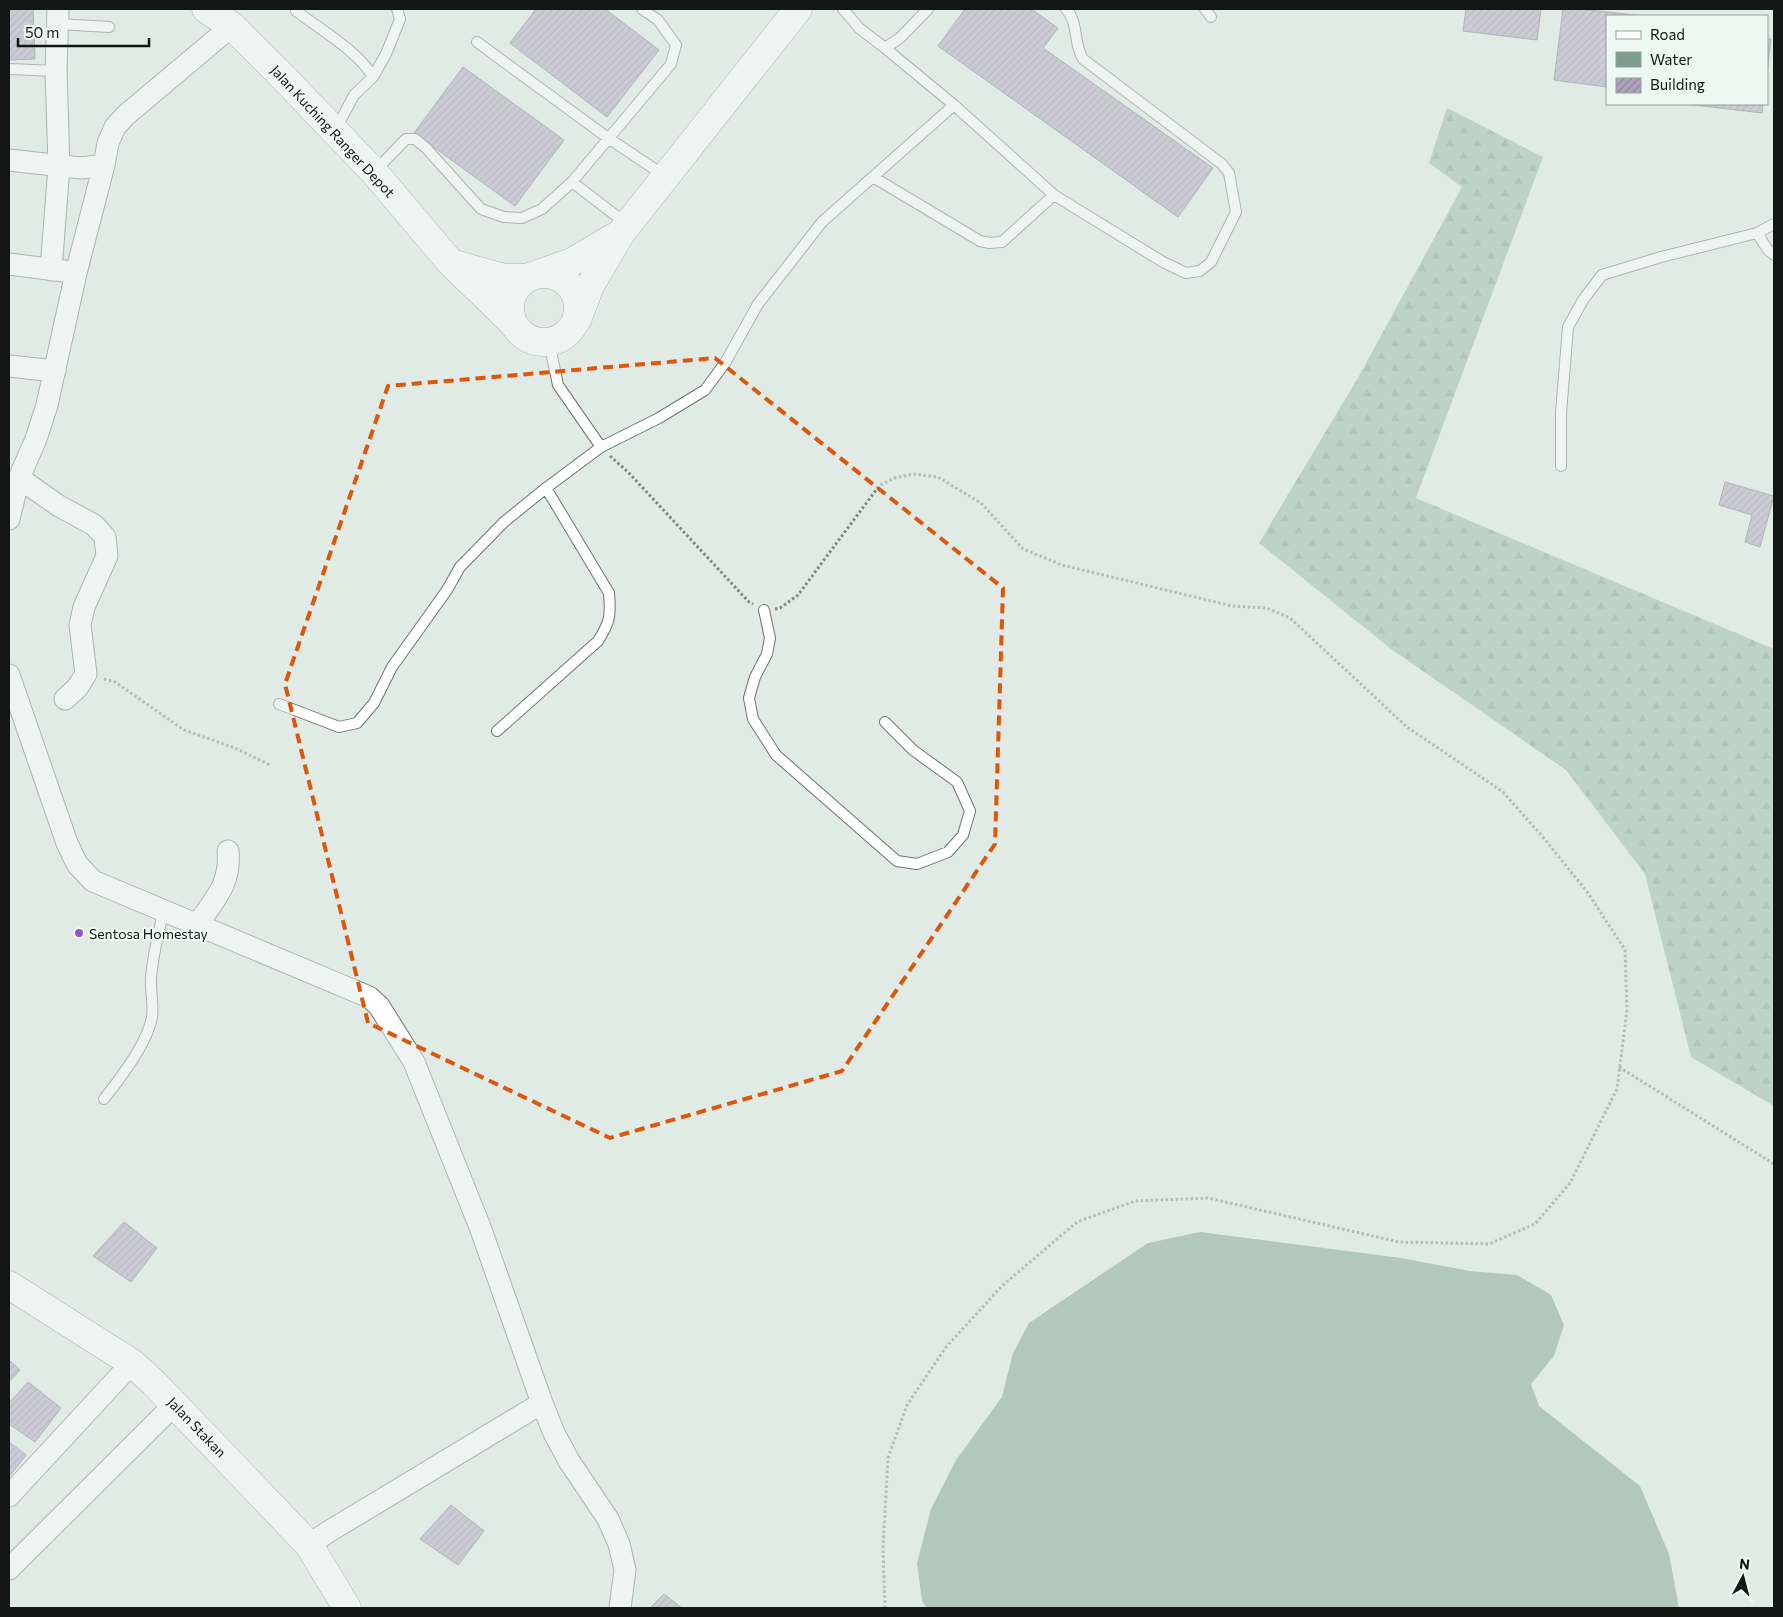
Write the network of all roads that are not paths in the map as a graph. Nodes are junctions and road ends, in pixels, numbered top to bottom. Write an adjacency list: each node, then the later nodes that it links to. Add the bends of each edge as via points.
1 (206, 9): 10 (street, Jalan Kuching Ranger Depot)
2 (397, 9): 16 (lane, via 400,19)
3 (642, 9): 19 (lane, via 658,20 676,45 670,64)
4 (798, 9): 24 (street)
5 (843, 9): 13 (lane, via 859,28)
6 (928, 9): 13 (lane, via 900,38)
7 (1066, 9): 27 (lane, via 1074,20 1077,50 1082,59 1230,173 1236,212 1211,262 1200,271 1186,273)
8 (296, 11): 16 (lane, via 357,57)
9 (58, 16): 11 (lane); 15 (street)
10 (232, 26): 18 (street, Jalan Kuching Ranger Depot); 22 (street, via 115,127 108,142)
11 (109, 27)
12 (477, 42): 19 (lane)
13 (884, 48): 17 (lane)
14 (9, 69): 15 (lane)
15 (56, 71): 21 (street)
16 (373, 77): 18 (lane, via 354,95)
17 (954, 105): 25 (lane); 27 (lane)
18 (335, 132): 23 (street, Jalan Kuching Ranger Depot)
19 (608, 138): 24 (lane); 26 (lane)
20 (9, 160): 21 (street)
21 (59, 166): 22 (street); 34 (street)
22 (104, 166): 35 (street)
23 (374, 172): 26 (lane, via 406,139 415,139 481,209 504,217 522,218 542,209); 32 (street, Jalan Kuching Ranger Depot)
24 (666, 177): 29 (street)
25 (873, 177): 27 (lane, via 990,244 1002,242); 42 (lane, via 822,222 758,304 725,363 705,390)
26 (572, 182): 29 (lane)
27 (1054, 195)
28 (1774, 224): 30 (lane)
29 (625, 229): 36 (street, via 572,262); 37 (street, via 590,286)
30 (1757, 233): 31 (lane); 43 (lane, via 1602,275 1568,327 1561,413)
31 (1774, 255)
32 (450, 262): 36 (street, via 504,278); 38 (street, Jalan Kuching Ranger Depot)
33 (9, 264): 34 (street)
34 (51, 270): 35 (street)
35 (76, 273): 41 (street)
36 (534, 275): 37 (street, via 558,276 570,284 577,298); 38 (street, via 521,282 513,292 510,314)
37 (577, 320): 39 (street, via 562,337)
38 (514, 324): 39 (street, via 532,340)
39 (550, 342): 42 (lane, via 558,385)
40 (9, 366): 41 (street)
41 (55, 371): 44 (street, via 44,414)
42 (601, 447): 45 (lane)
43 (1561, 466)
44 (19, 478): 46 (street); 49 (street, via 94,526 105,537 107,556 84,607 80,624 86,674)
45 (546, 488): 50 (lane, via 504,522 460,567 392,667 374,702 357,723 339,727); 52 (lane, via 609,593 608,624 598,641)
46 (9, 519)
47 (764, 610): 51 (lane, via 770,638 749,698 753,719 776,754 790,767 897,861 917,864 948,852 962,834 970,811 958,782 913,750)
48 (9, 675): 54 (street, via 77,864 93,881)
49 (64, 699)
50 (279, 704)
51 (885, 722)
52 (497, 731)
53 (228, 851): 55 (street, via 226,879)
54 (164, 910): 55 (street); 56 (lane, via 151,979 152,1017 141,1046)
55 (197, 925): 59 (street, via 369,997 379,1006 414,1062 437,1117)
56 (104, 1099)
57 (9, 1285): 58 (street, Jalan Stakan)
58 (132, 1363): 60 (street, Jalan Stakan); 61 (street)
59 (542, 1403): 62 (street); 65 (street, via 569,1461 608,1519 619,1544 625,1570)
60 (175, 1404): 62 (street, Jalan Stakan); 63 (street)
61 (9, 1496)
62 (309, 1545): 64 (street, Jalan Stakan)
63 (9, 1569)
64 (347, 1608)
65 (620, 1608)

